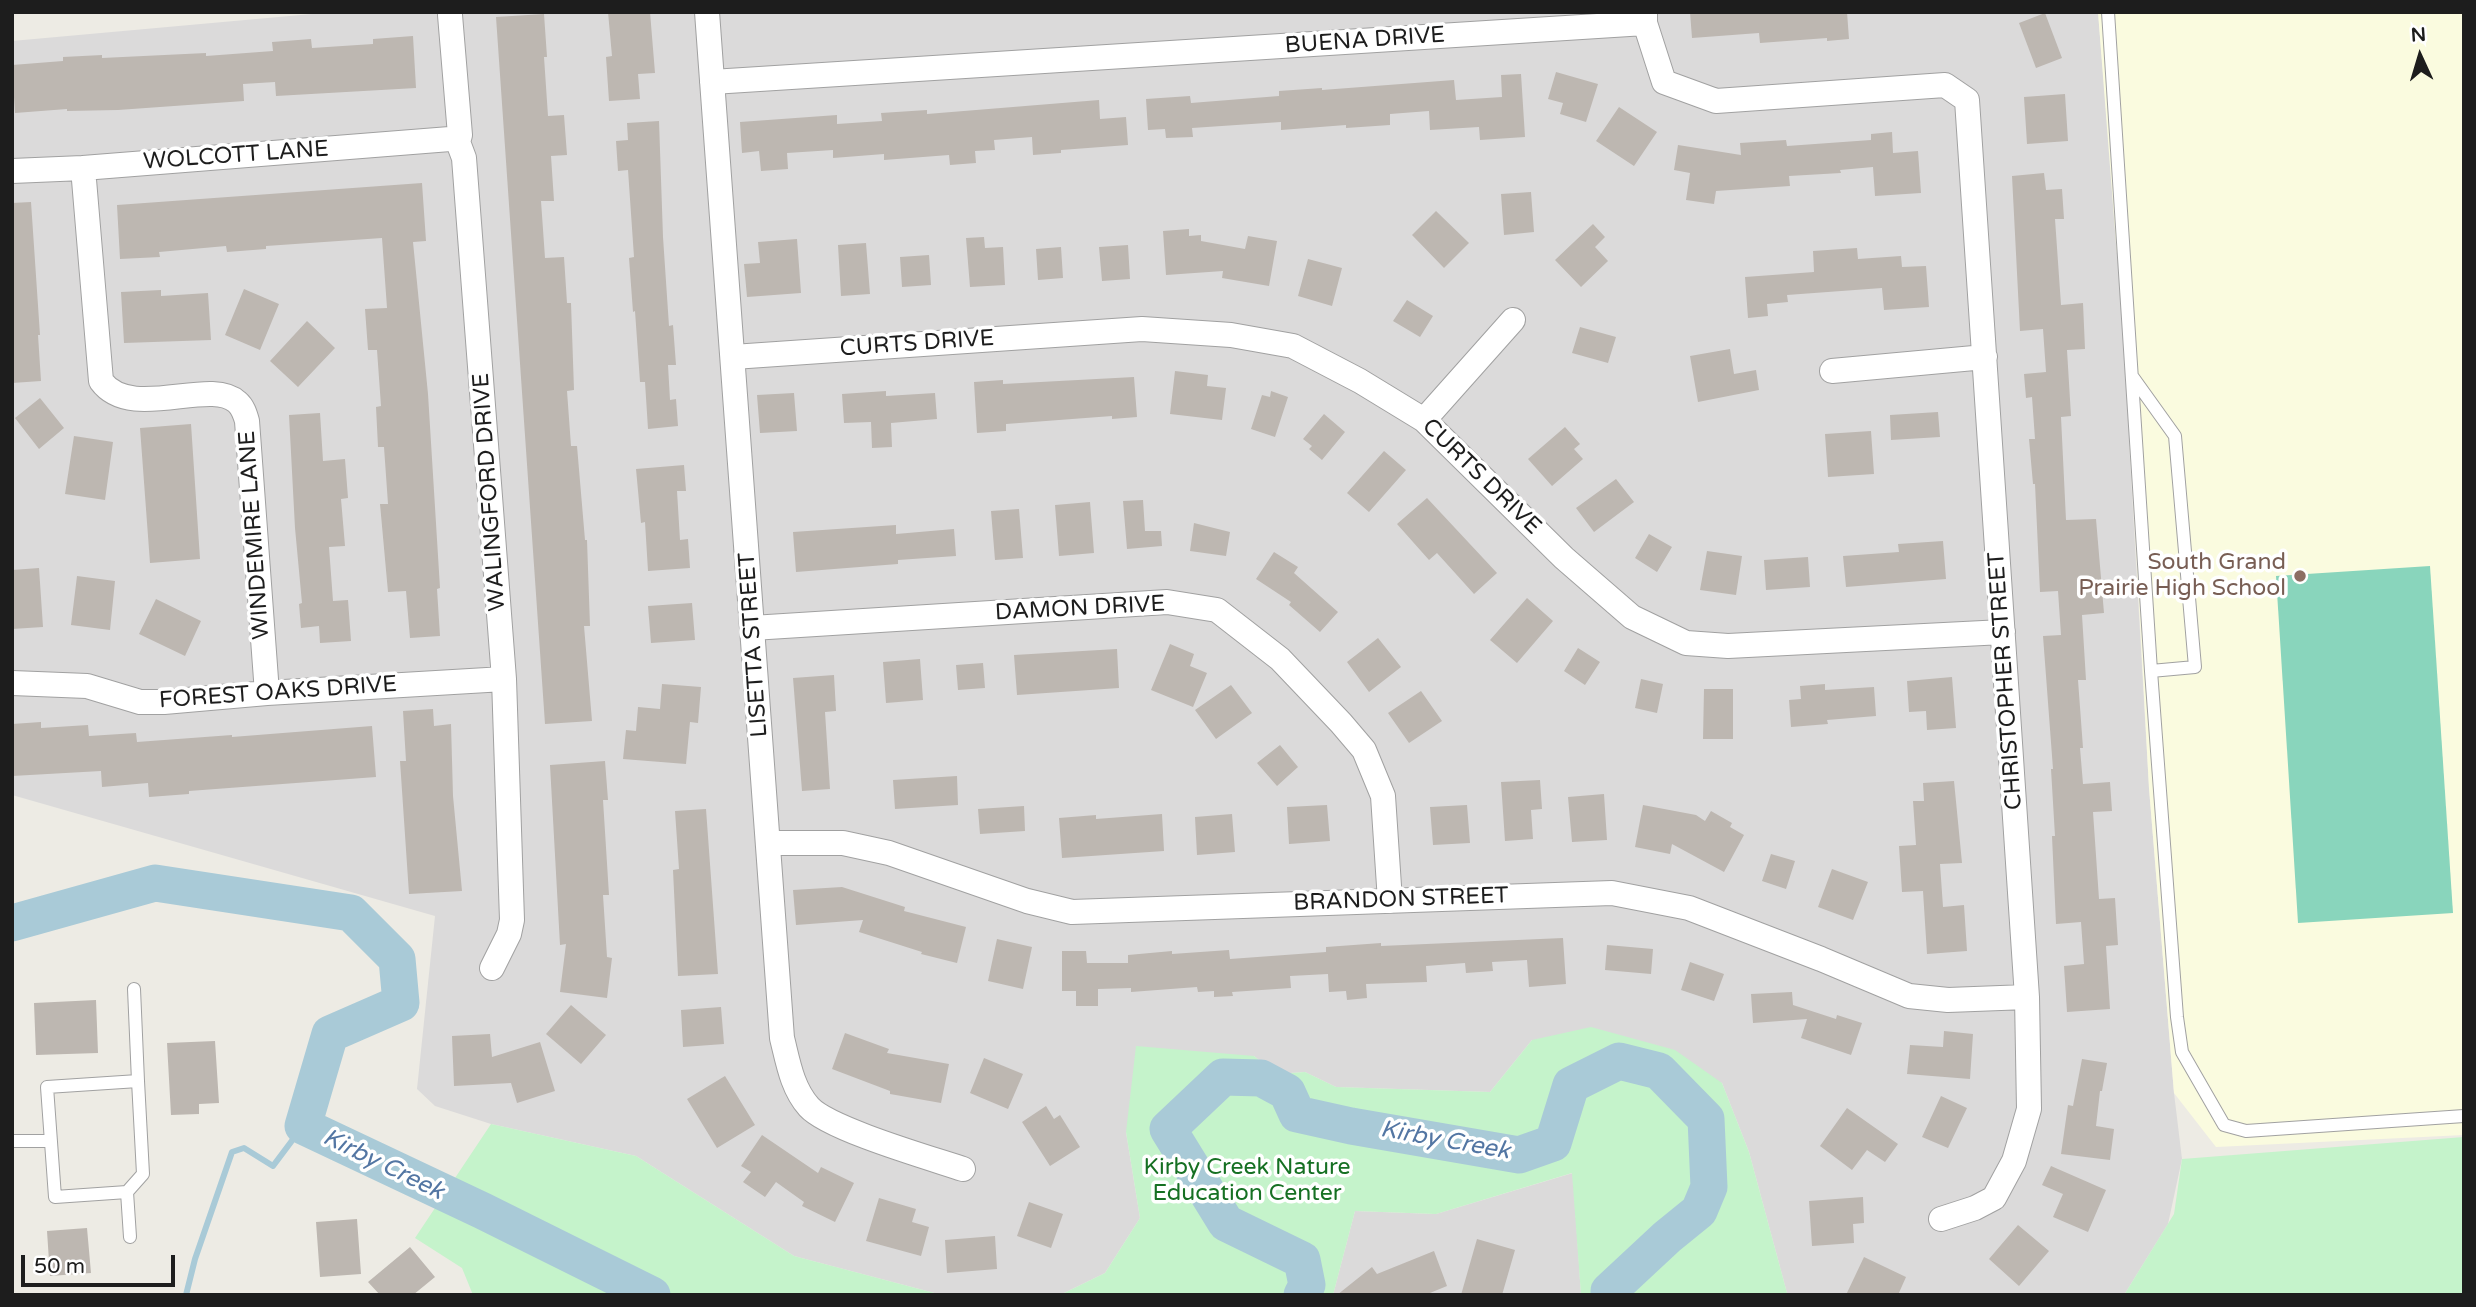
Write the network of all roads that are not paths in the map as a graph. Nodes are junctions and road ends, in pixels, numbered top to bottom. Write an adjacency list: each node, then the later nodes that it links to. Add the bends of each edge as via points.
1 (707, 12): 5 (street, LISETTA STREET)
2 (2108, 12): 14 (lane)
3 (450, 15): 7 (street, WALINGFORD DRIVE)
4 (1645, 18): 5 (street, BUENA DRIVE); 6 (street, BUENA DRIVE, via 1664,82 1716,101 1945,85)
5 (712, 82): 11 (street, LISETTA STREET)
6 (1967, 100): 12 (street, CHRISTOPHER STREET)
7 (458, 142): 8 (street, WOLCOTT LANE, via 450,139); 19 (street, WALINGFORD DRIVE, via 464,158)
8 (83, 168): 9 (street, WOLCOTT LANE); 21 (street, WINDEMIRE LANE, via 101,381 108,391 123,397 214,395 235,400 243,409)
9 (12, 171)
10 (1513, 320): 15 (street)
11 (733, 357): 15 (street, CURTS DRIVE, via 1142,329 1231,335 1293,346); 16 (street, LISETTA STREET)
12 (1985, 357): 13 (street); 17 (street, CHRISTOPHER STREET)
13 (1832, 370)
14 (2132, 375): 18 (lane); 18 (lane, via 2175,436 2195,667)
15 (1424, 420): 17 (street, CURTS DRIVE, via 1564,558 1632,617 1686,643 1728,646)
16 (752, 628): 22 (street, LISETTA STREET); 23 (street, DAMON DRIVE, via 1167,603 1217,610 1280,659 1364,750 1383,796)
17 (2003, 632): 26 (street, CHRISTOPHER STREET)
18 (2151, 671): 28 (lane, via 2182,1052 2224,1125 2246,1131)
19 (504, 679): 21 (street, FOREST OAKS DRIVE); 24 (street, WALINGFORD DRIVE, via 512,920)
20 (12, 683): 21 (street, FOREST OAKS DRIVE, via 87,686 140,702)
21 (267, 693)
22 (768, 843): 23 (street, BRANDON STREET, via 843,842 1072,912); 31 (street, LISETTA STREET, via 782,1038 793,1080 810,1108 844,1128)
23 (1390, 901): 26 (street, BRANDON STREET, via 1612,893 1689,908 1909,996)
24 (492, 968)
25 (134, 989): 27 (lane)
26 (2027, 998): 33 (street, CHRISTOPHER STREET, via 2029,1109 2014,1161 1993,1198)
27 (138, 1081): 30 (lane, via 47,1087); 32 (lane, via 143,1174)
28 (2464, 1116)
29 (12, 1141): 30 (lane)
30 (50, 1141): 32 (lane, via 55,1197)
31 (963, 1169)
32 (127, 1192): 34 (lane)
33 (1941, 1219)
34 (130, 1237)

